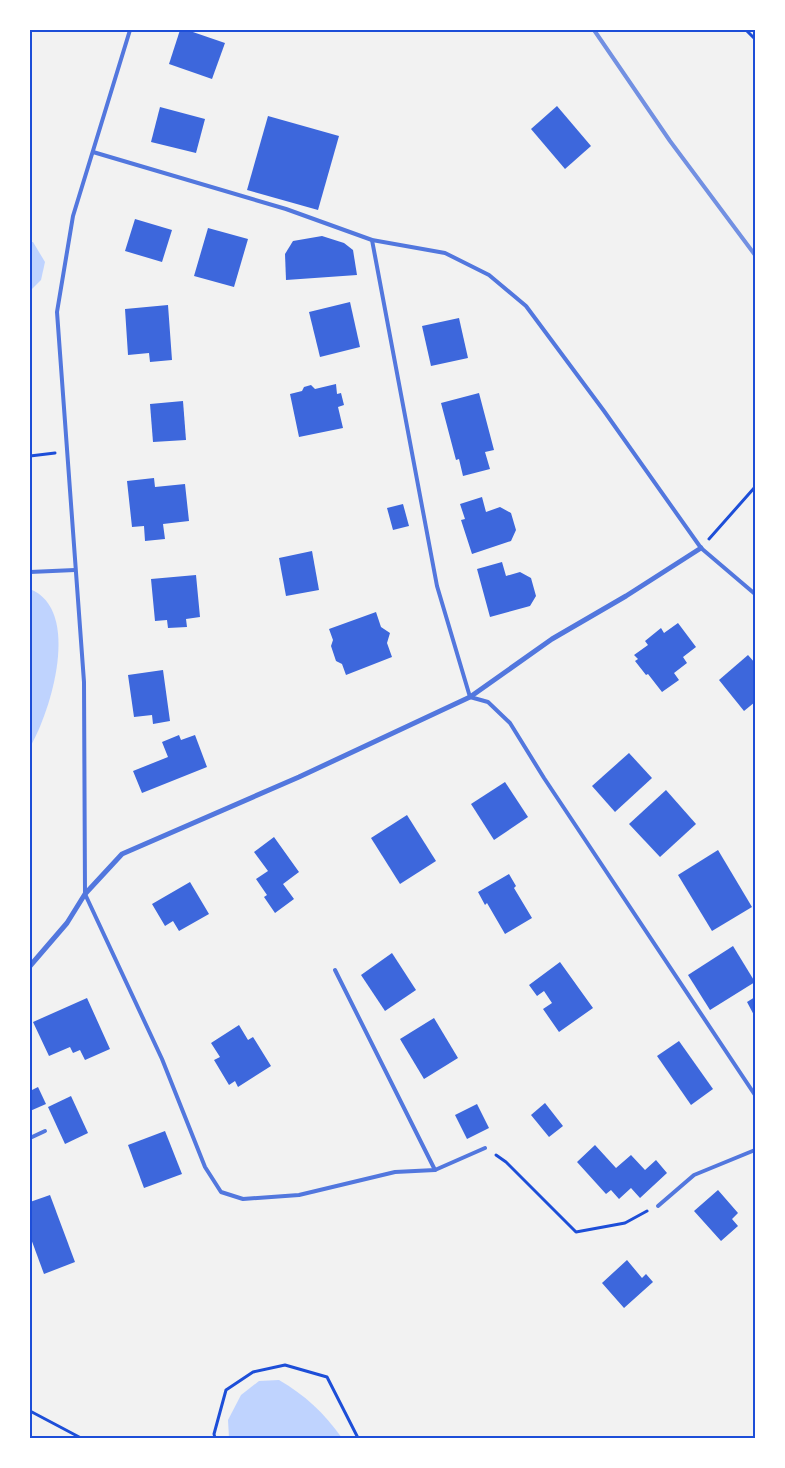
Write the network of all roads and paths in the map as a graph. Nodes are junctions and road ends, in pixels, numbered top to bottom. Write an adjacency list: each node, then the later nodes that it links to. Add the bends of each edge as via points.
1 (130, 30): 4 (lane)
2 (746, 30): 3 (path)
3 (755, 39)
4 (93, 152): 5 (lane, via 286,209); 6 (lane, via 73,216 57,312)
5 (372, 240): 9 (lane, via 445,253 489,275 526,306); 13 (lane, via 437,586)
6 (66, 452): 7 (path); 10 (lane)
7 (30, 456)
8 (755, 487): 9 (path)
9 (701, 548): 12 (lane); 13 (street, via 552,639)
10 (75, 570): 11 (lane); 14 (lane, via 84,682)
11 (30, 572)
12 (755, 594)
13 (470, 697): 14 (street, via 299,777 122,854); 17 (lane, via 488,702 510,723)
14 (85, 894): 15 (street, via 67,923); 22 (lane, via 162,1059 205,1166 221,1192 243,1199 299,1195 395,1172)
15 (30, 966)
16 (335, 970): 22 (lane)
17 (755, 1095)
18 (46, 1131): 19 (lane)
19 (30, 1138)
20 (485, 1148): 22 (lane); 23 (path, via 506,1162 576,1232 625,1223)
21 (755, 1150): 23 (lane, via 694,1175)
22 (435, 1170)
23 (658, 1206)
24 (30, 1411): 25 (path)
25 (81, 1438)
26 (215, 1438): 27 (path, via 226,1390 254,1372 285,1365 327,1377)
27 (358, 1438)

